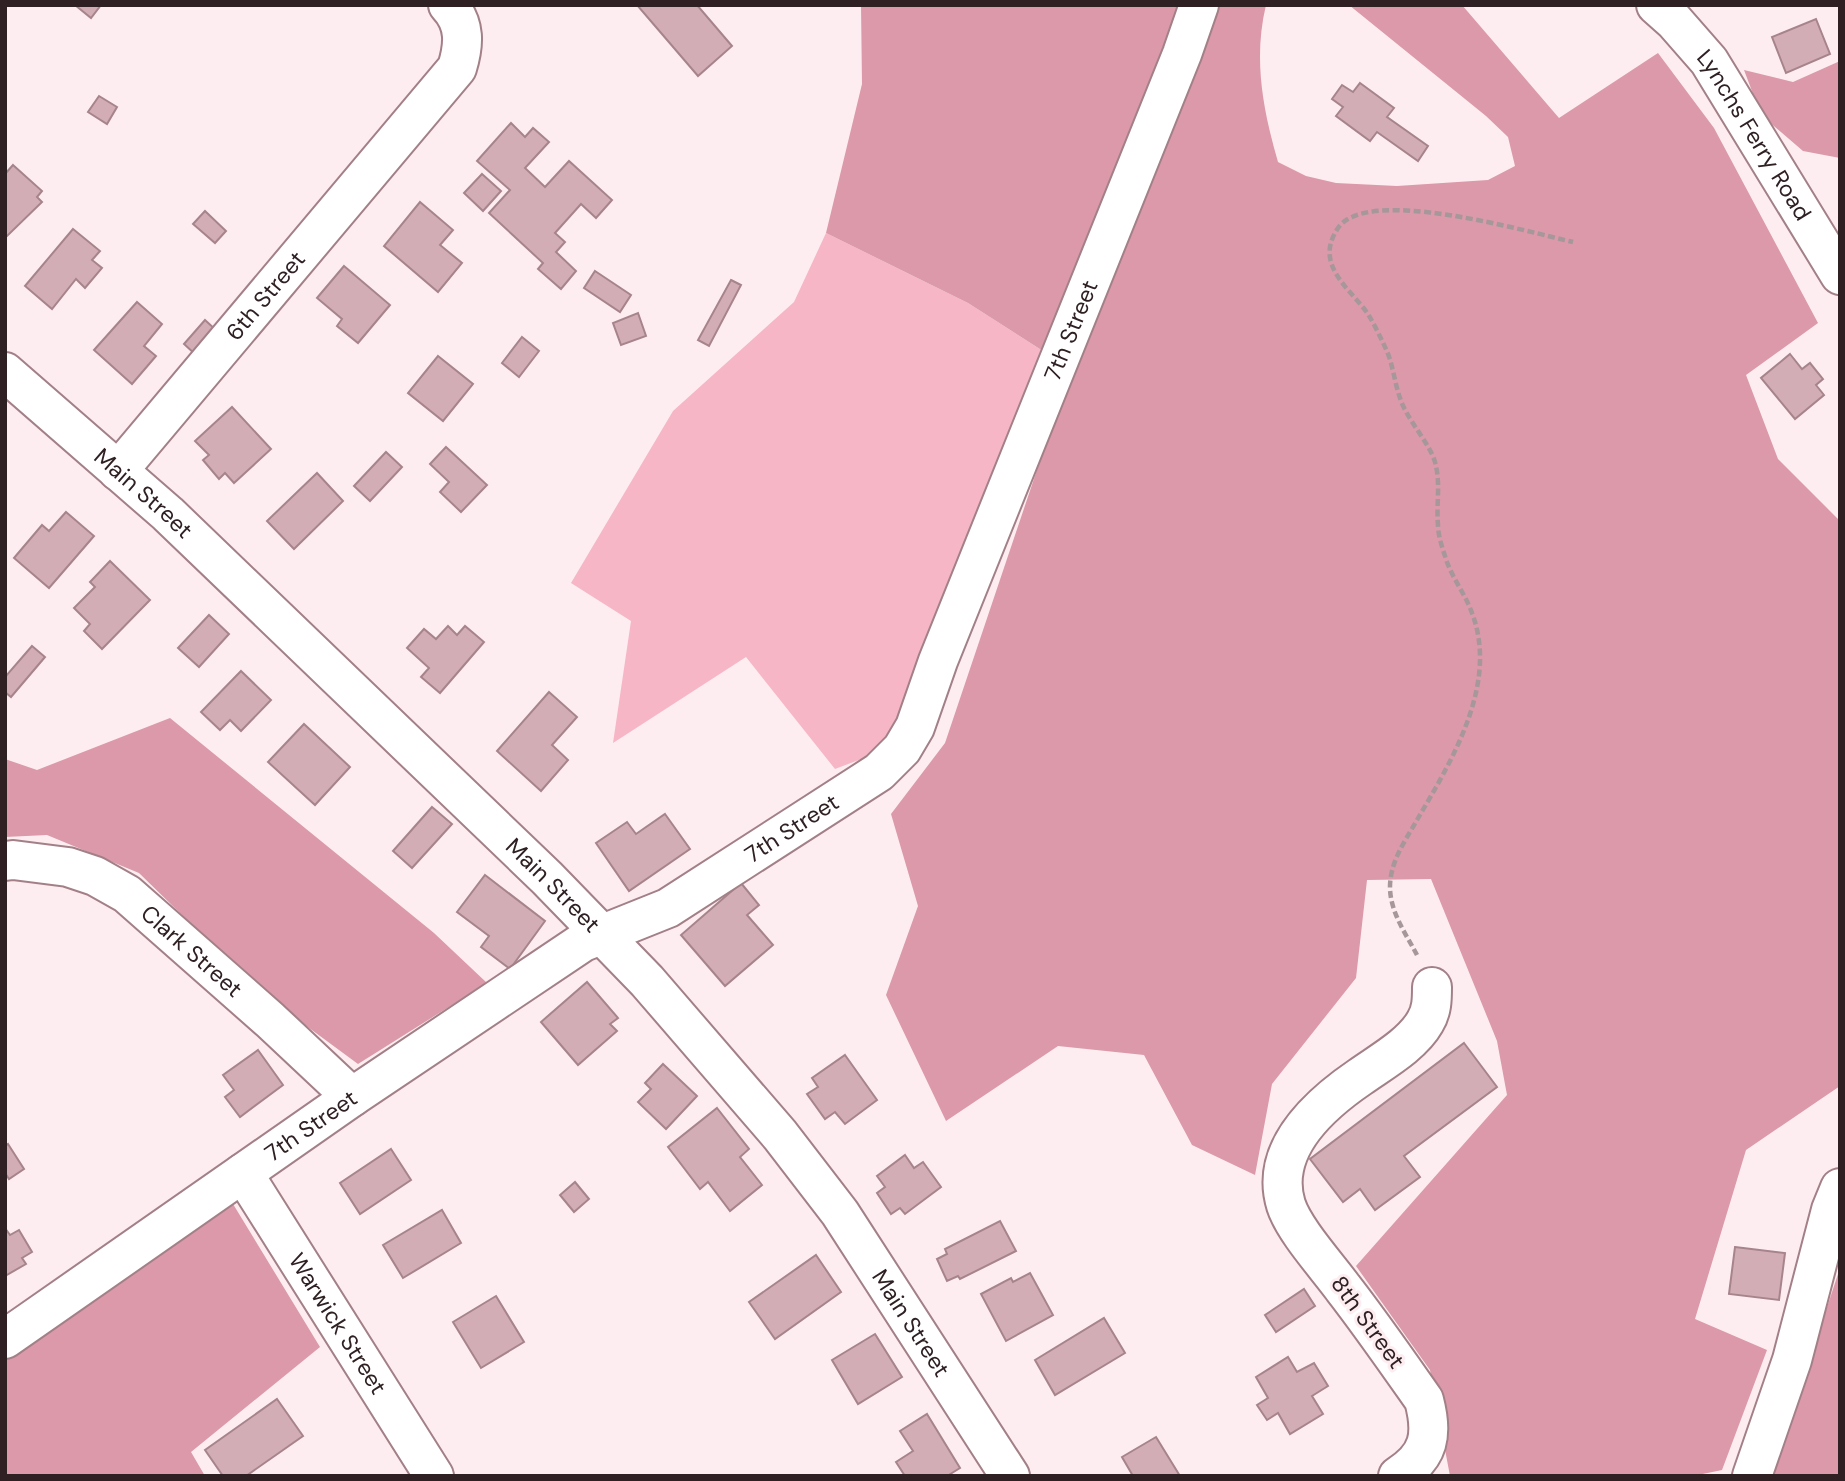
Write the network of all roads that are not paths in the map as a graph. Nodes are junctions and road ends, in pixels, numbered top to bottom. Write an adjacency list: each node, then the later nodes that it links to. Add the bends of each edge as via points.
1 (449, 5): 6 (street, 6th Street, via 462,29 463,49 457,68)
2 (1199, 5): 8 (street, 7th Street, via 915,727 902,749 879,772 668,908)
3 (1656, 5): 4 (street, Lynchs Ferry Road, via 1709,61)
4 (1840, 275)
5 (5, 372): 6 (street, Main Street)
6 (118, 471): 8 (street, Main Street)
7 (5, 861): 10 (street, Clark Street, via 68,867 127,894)
8 (603, 934): 10 (street, 7th Street, via 583,942); 15 (street, Main Street, via 780,1135 832,1203)
9 (1432, 986): 16 (street, 8th Street, via 1432,1006 1425,1024 1393,1055 1322,1107 1293,1141 1283,1164 1286,1207 1424,1400 1431,1424 1426,1448)
10 (352, 1097): 11 (street, 7th Street)
11 (243, 1173): 13 (street, 7th Street); 14 (street, Warwick Street)
12 (1840, 1188): 17 (street, via 1792,1360)
13 (5, 1339)
14 (434, 1476)
15 (1010, 1476)
16 (1398, 1476)
17 (1752, 1476)

